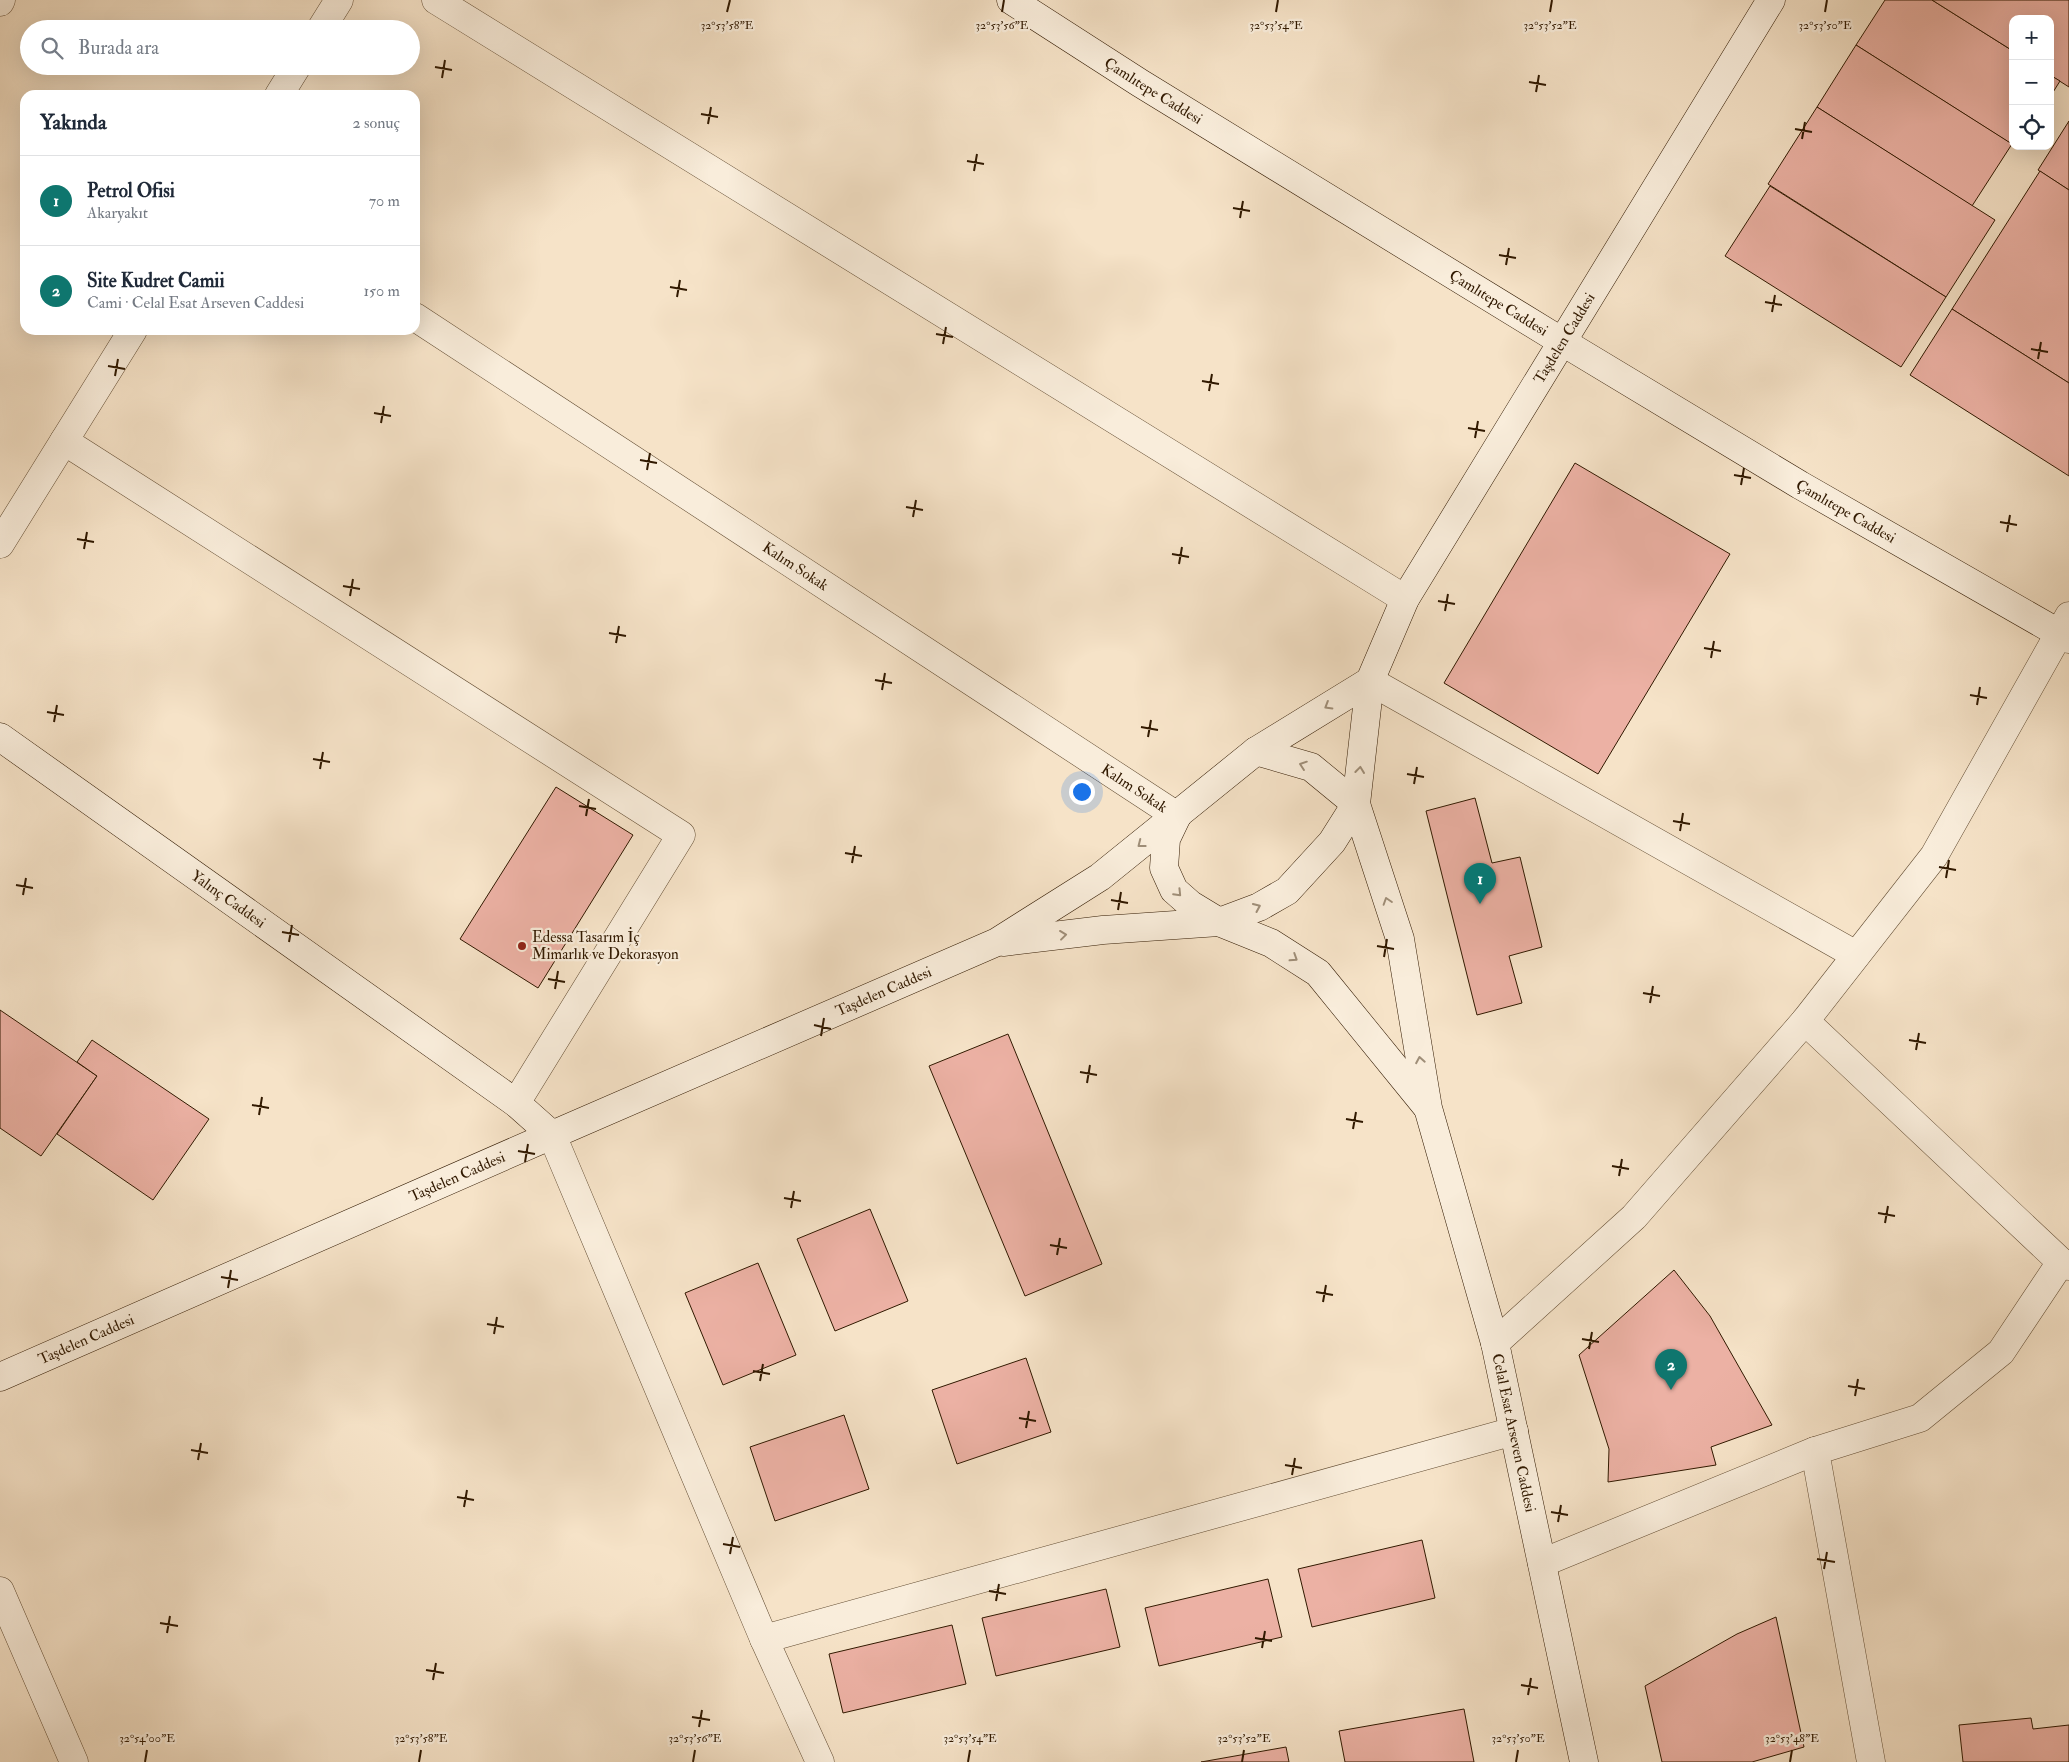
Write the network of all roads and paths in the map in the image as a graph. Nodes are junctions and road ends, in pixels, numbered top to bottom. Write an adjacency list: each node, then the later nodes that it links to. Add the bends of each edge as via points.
1 (339, 0): 5 (street)
2 (436, 0): 13 (street)
3 (1011, 0): 10 (street, Çamlıtepe Caddesi, via 1140,83)
4 (1771, 0): 10 (street, Taşdelen Caddesi)
5 (327, 20)
6 (292, 75): 7 (street)
7 (283, 90)
8 (420, 320): 19 (street, Kalım Sokak)
9 (130, 335): 11 (street)
10 (1561, 341): 13 (street, Taşdelen Caddesi); 14 (street, Çamlıtepe Caddesi, via 1800,485)
11 (64, 441): 12 (street); 24 (street, via 681,835)
12 (0, 544)
13 (1405, 599): 15 (street, Taşdelen Caddesi)
14 (2066, 629): 22 (street, via 1934,856)
15 (1370, 681): 17 (street, one-way to 17); 18 (street, Taşdelen Caddesi, one-way to 15); 22 (street)
16 (0, 737): 24 (street, Yalınç Caddesi)
17 (1256, 751): 18 (street, one-way to 17, via 1311,767); 19 (street)
18 (1356, 804): 20 (street, one-way to 18, via 1259,907 1287,891 1332,842); 25 (street, Celal Esat Arseven Caddesi, one-way to 18, via 1400,939)
19 (1177, 816): 20 (street, one-way to 20, via 1166,839 1164,868 1174,890); 21 (street, one-way to 21, via 1100,877)
20 (1219, 922): 21 (street, one-way to 20, via 1102,930); 25 (street, one-way to 25, via 1271,942 1318,973)
21 (997, 942): 26 (street, Taşdelen Caddesi)
22 (1856, 955): 23 (street)
23 (1805, 1021): 27 (street); 28 (street, via 1634,1217)
24 (516, 1103): 26 (street, Yalınç Caddesi)
25 (1428, 1108): 28 (street, Celal Esat Arseven Caddesi)
26 (552, 1134): 29 (street, Taşdelen Caddesi); 34 (street)
27 (2065, 1264): 31 (street, via 2001,1352 1920,1418)
28 (1495, 1343): 30 (street, Celal Esat Arseven Caddesi)
29 (0, 1377)
30 (1514, 1431): 32 (street, Celal Esat Arseven Caddesi); 34 (street)
31 (1815, 1451): 32 (street); 38 (street)
32 (1542, 1563): 37 (street, Celal Esat Arseven Caddesi)
33 (0, 1591): 35 (street)
34 (764, 1639): 36 (street)
35 (74, 1762)
36 (820, 1762)
37 (1584, 1762)
38 (1871, 1762)

